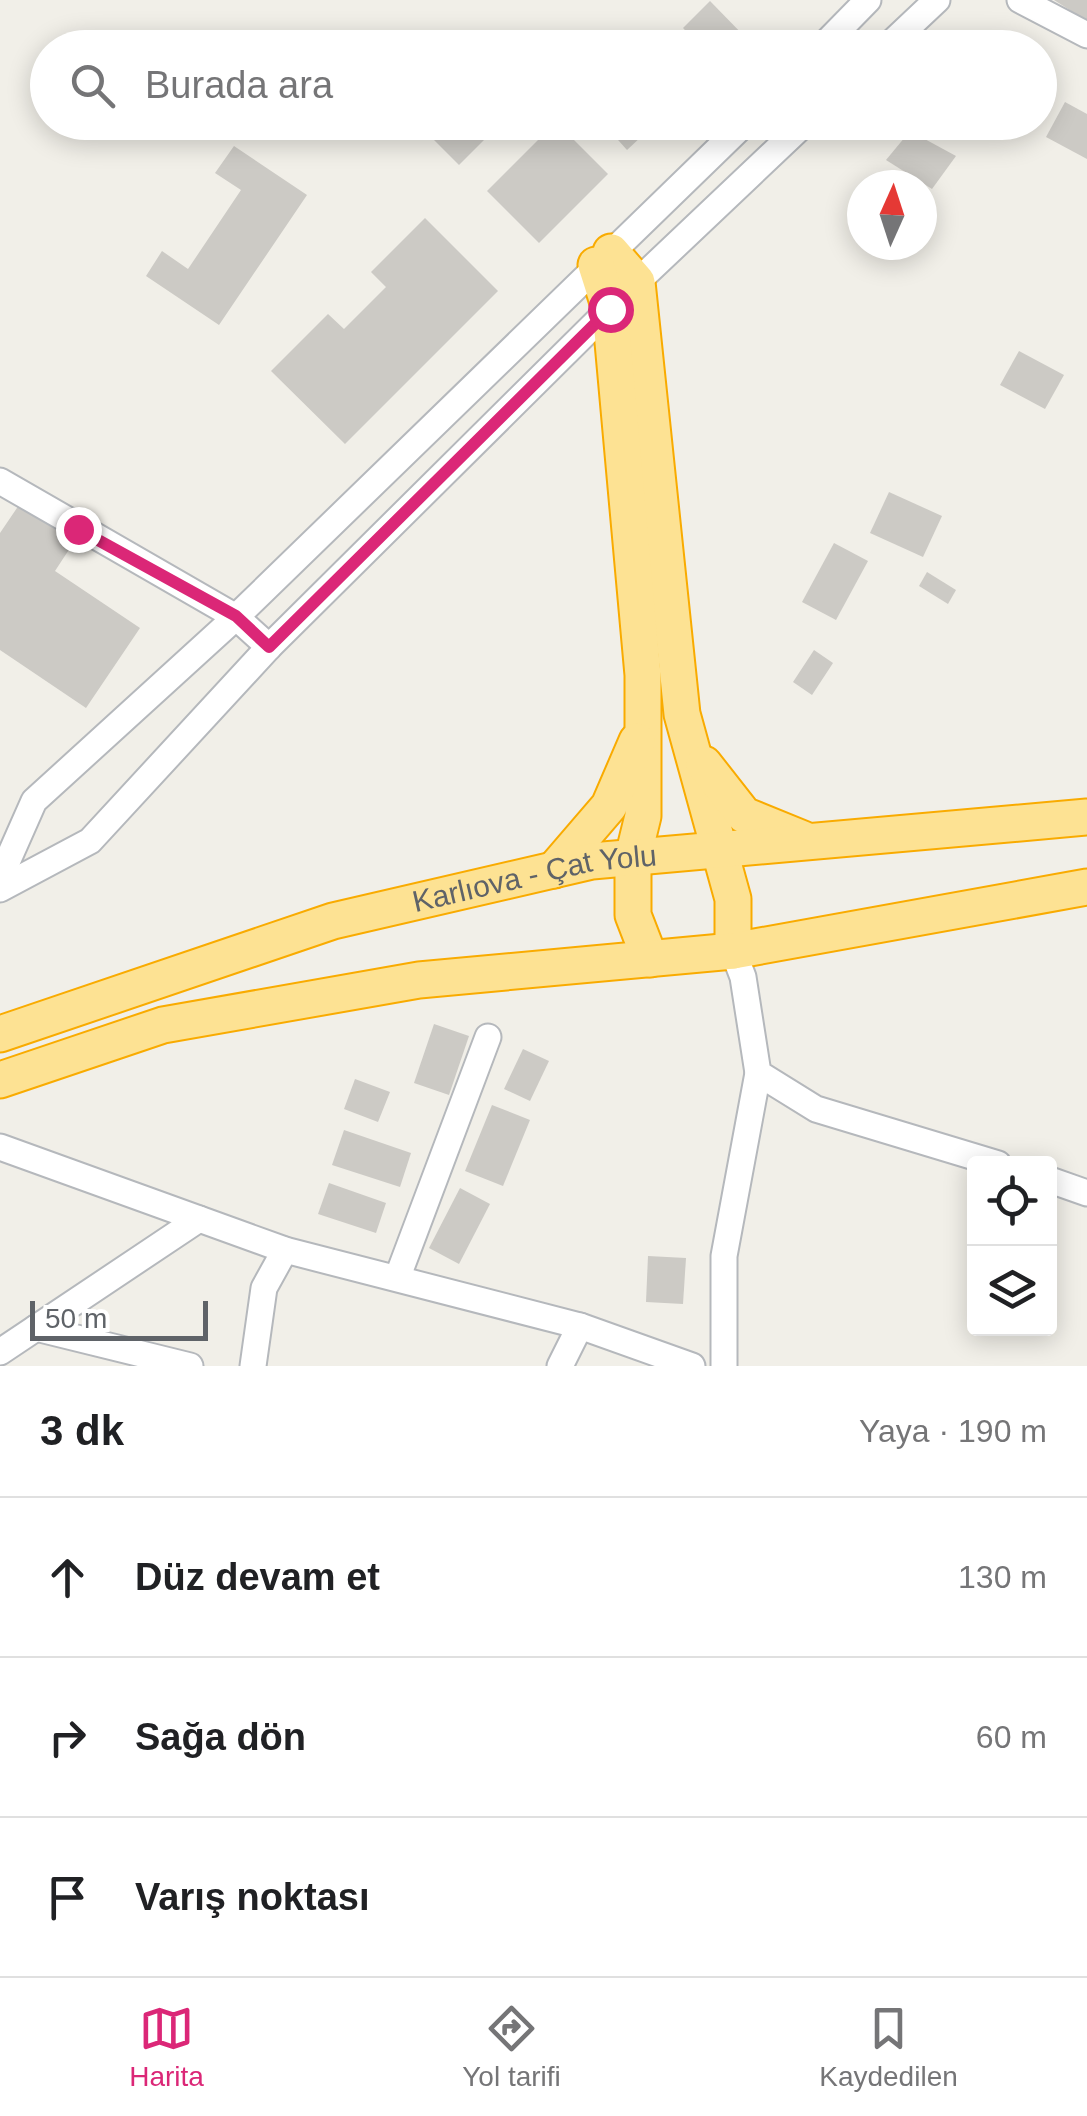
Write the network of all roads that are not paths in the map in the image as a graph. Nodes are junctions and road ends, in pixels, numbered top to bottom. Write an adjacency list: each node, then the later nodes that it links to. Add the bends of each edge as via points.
1 (868, 0): 4 (street)
2 (937, 0): 5 (street)
3 (1020, 0): 6 (street)
4 (839, 30)
5 (905, 30)
6 (1087, 35)
7 (727, 140): 9 (street)
8 (787, 140): 10 (street)
9 (604, 259): 10 (highway); 11 (highway); 13 (street)
10 (637, 282): 11 (street); 16 (highway, via 682,714)
11 (610, 309): 14 (street); 15 (highway)
12 (0, 481): 13 (street)
13 (236, 616): 14 (street); 22 (street, via 34,801)
14 (269, 647): 23 (street, via 90,842)
15 (643, 726): 20 (highway, via 644,816); 21 (highway, via 609,806)
16 (692, 748): 18 (highway, via 744,815); 19 (highway)
17 (1087, 817): 18 (highway, Karlıova - Çat Yolu)
18 (809, 841): 19 (highway, Karlıova - Çat Yolu)
19 (721, 849): 20 (highway, Karlıova - Çat Yolu); 25 (highway, via 733,899)
20 (633, 857): 21 (highway, Karlıova - Çat Yolu); 26 (highway, via 633,915)
21 (554, 870): 27 (highway, Karlıova - Çat Yolu, via 333,921)
22 (0, 878)
23 (0, 888)
24 (1087, 888): 25 (highway)
25 (733, 951): 26 (highway); 29 (street)
26 (650, 959): 30 (highway, via 420,980 164,1026)
27 (0, 1034)
28 (488, 1036): 37 (street)
29 (758, 1073): 32 (street, via 816,1109); 45 (street, via 724,1256)
30 (0, 1080)
31 (0, 1147): 35 (street)
32 (972, 1156)
33 (1057, 1182): 34 (street)
34 (1087, 1192)
35 (199, 1219): 36 (street); 39 (street)
36 (284, 1250): 37 (street); 42 (street, via 264,1288)
37 (398, 1276): 38 (street)
38 (580, 1326): 43 (street); 44 (street)
39 (36, 1328): 40 (street); 41 (street)
40 (0, 1352)
41 (190, 1366)
42 (253, 1366)
43 (560, 1366)
44 (692, 1366)
45 (724, 1366)

